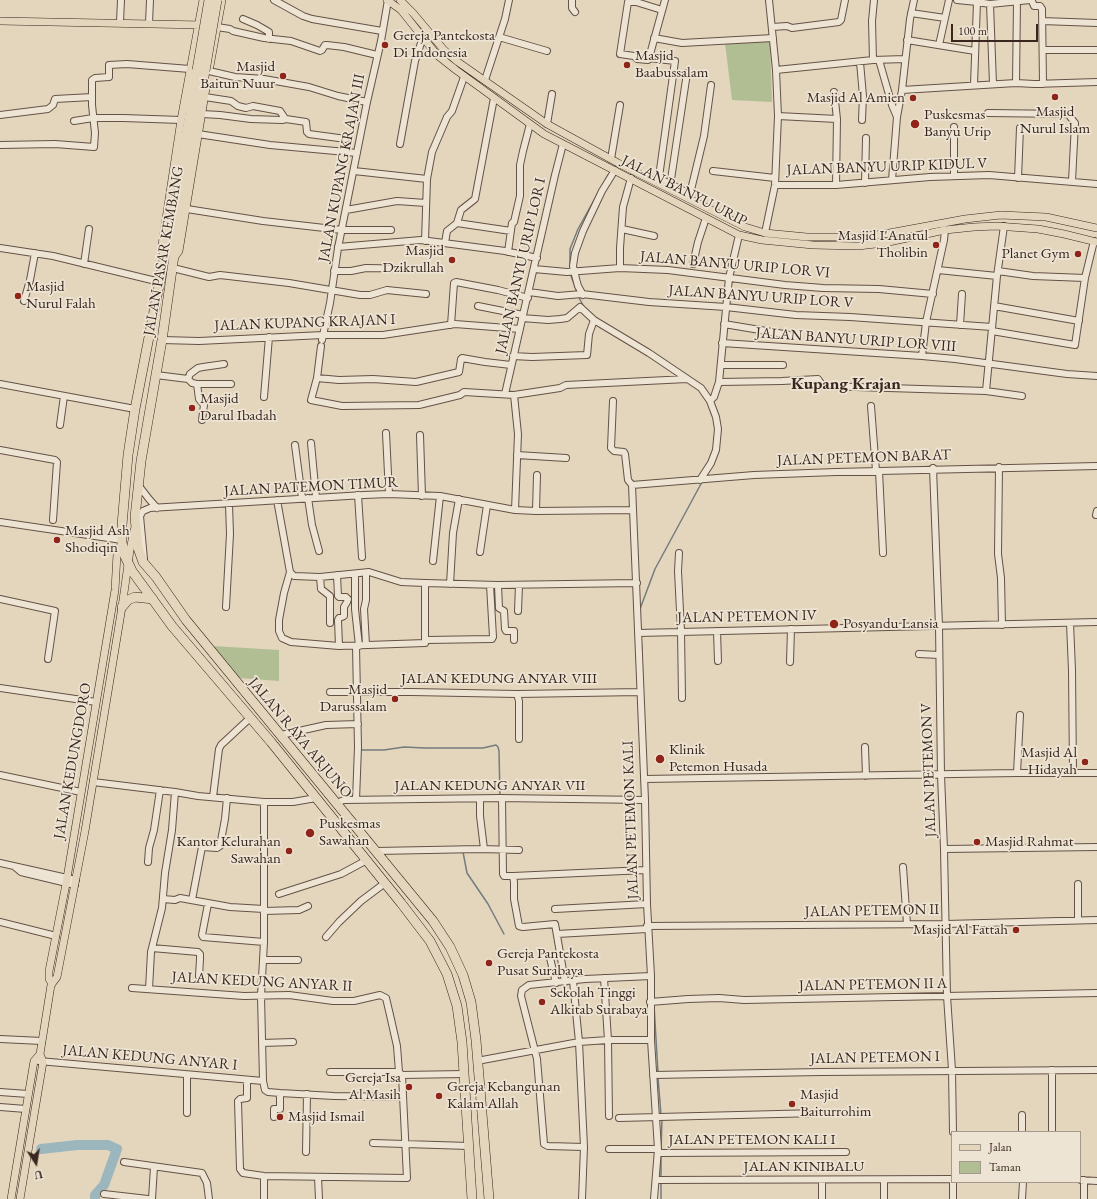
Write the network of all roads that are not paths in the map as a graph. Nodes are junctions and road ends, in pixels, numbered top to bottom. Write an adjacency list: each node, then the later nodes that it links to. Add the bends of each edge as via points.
1 (121, 0): 31 (street)
2 (150, 0): 32 (street)
3 (204, 0): 34 (main road, JALAN PASAR KEMBANG)
4 (209, 0): 113 (highway, bridge)
5 (217, 0): 113 (highway, bridge)
6 (222, 0): 25 (main road, JALAN PASAR KEMBANG)
7 (274, 0): 37 (street, via 307,17)
8 (387, 0): 37 (street, JALAN KUPANG KRAJAN III); 38 (main road, JALAN BANYU URIP, via 401,10)
9 (400, 0): 61 (main road, JALAN BANYU URIP, via 444,50)
10 (509, 0): 39 (street)
11 (572, 0): 24 (street)
12 (665, 0): 23 (street)
13 (769, 0): 36 (street)
14 (844, 0): 36 (street, via 842,20 839,22 792,28)
15 (874, 0): 54 (street, via 872,21)
16 (914, 0): 26 (street)
17 (949, 0): 27 (street)
18 (957, 0): 21 (street)
19 (1030, 0): 20 (street); 30 (street, via 1042,9)
20 (1017, 1): 22 (street); 63 (street)
21 (978, 4): 22 (street); 49 (street)
22 (990, 4): 64 (street)
23 (662, 10): 40 (street); 52 (street, via 636,2 628,4 620,54 634,56 637,59)
24 (575, 12)
25 (220, 13): 34 (main road, via 211,24); 35 (main road, JALAN PASAR KEMBANG)
26 (911, 13): 27 (street); 43 (street)
27 (945, 18): 44 (street)
28 (243, 19): 42 (street, via 269,32)
29 (0, 21): 31 (main road)
30 (1042, 21): 33 (street); 45 (street)
31 (120, 22): 32 (main road)
32 (149, 23): 34 (main road)
33 (1097, 23)
34 (198, 25): 47 (main road, JALAN PASAR KEMBANG)
35 (217, 27): 42 (street); 50 (main road, JALAN PASAR KEMBANG)
36 (772, 27): 41 (street)
37 (382, 31): 51 (street, JALAN KUPANG KRAJAN III)
38 (422, 37): 60 (main road, JALAN BANYU URIP, via 437,55); 94 (street, via 415,61)
39 (499, 37): 48 (street); 61 (street)
40 (654, 38): 41 (street, via 682,43); 52 (street)
41 (773, 38): 57 (street)
42 (269, 39): 51 (street, via 291,41 320,51 327,45)
43 (907, 40): 44 (street); 53 (street)
44 (939, 45): 49 (street)
45 (1043, 50): 46 (street); 65 (street)
46 (1097, 50)
47 (194, 51): 50 (main road, via 203,49); 56 (main road, JALAN PASAR KEMBANG)
48 (547, 51)
49 (975, 51): 67 (street)
50 (213, 54): 58 (main road, JALAN PASAR KEMBANG)
51 (377, 55): 74 (street, JALAN KUPANG KRAJAN III)
52 (649, 58): 112 (street, via 673,60 675,63 660,178)
53 (905, 59): 54 (street); 68 (street)
54 (876, 60): 55 (street); 81 (street)
55 (860, 62): 57 (street); 85 (street)
56 (190, 69): 71 (street, via 109,65 109,77 92,80); 84 (main road, JALAN PASAR KEMBANG)
57 (776, 70): 79 (street)
58 (209, 71): 72 (main road, JALAN PASAR KEMBANG); 74 (street, via 309,87)
59 (687, 73): 112 (street)
60 (464, 77): 73 (main road, JALAN BANYU URIP); 105 (street, via 432,152)
61 (485, 80): 88 (main road, JALAN BANYU URIP)
62 (1097, 82): 65 (street)
63 (1016, 83): 64 (street); 65 (street)
64 (993, 84): 67 (street)
65 (1043, 84)
66 (711, 85): 112 (street, via 704,136 691,194)
67 (974, 85): 68 (street)
68 (902, 90): 81 (street)
69 (834, 92): 83 (street)
70 (552, 94): 88 (street)
71 (92, 97): 78 (street, via 55,99 53,106 48,109); 80 (street)
72 (205, 97): 77 (main road, JALAN PASAR KEMBANG); 82 (street, via 231,101 246,108 253,106 280,111)
73 (494, 98): 87 (main road, JALAN BANYU URIP); 118 (street, via 475,199 461,210)
74 (367, 102): 97 (street, JALAN KUPANG KRAJAN III)
75 (620, 105): 98 (street)
76 (988, 113): 107 (street, via 1068,114 1075,124)
77 (202, 114): 82 (street, via 251,119); 91 (main road, JALAN PASAR KEMBANG)
78 (0, 115)
79 (778, 116): 83 (street); 108 (street)
80 (93, 118): 84 (street); 86 (street); 96 (street, via 94,147 55,144)
81 (897, 118): 106 (street)
82 (286, 119): 93 (street, via 306,122 309,134)
83 (837, 119): 111 (street)
84 (181, 120): 139 (main road, JALAN PASAR KEMBANG, via 162,245)
85 (862, 120)
86 (74, 121)
87 (530, 124): 95 (main road, JALAN BANYU URIP); 126 (street, via 520,165 520,196)
88 (547, 124): 98 (main road, JALAN BANYU URIP)
89 (954, 127): 102 (street)
90 (1020, 128): 104 (street)
91 (198, 134): 97 (street, via 270,145); 115 (main road, JALAN PASAR KEMBANG)
92 (866, 138): 109 (street)
93 (346, 139)
94 (400, 144)
95 (563, 144): 99 (main road, JALAN BANYU URIP); 141 (street, JALAN BANYU URIP LOR I)
96 (0, 145)
97 (357, 153): 100 (street, JALAN KUPANG KRAJAN III)
98 (615, 161): 112 (main road, JALAN BANYU URIP)
99 (613, 169): 103 (main road, JALAN BANYU URIP); 149 (street, via 583,231)
100 (354, 171): 105 (street); 116 (street, JALAN KUPANG KRAJAN III)
101 (714, 171): 108 (street, JALAN BANYU URIP KIDUL V)
102 (954, 176): 104 (street, JALAN BANYU URIP KIDUL V, via 989,175); 106 (street, JALAN BANYU URIP KIDUL V)
103 (631, 178): 117 (main road, JALAN BANYU URIP); 122 (street, via 623,207)
104 (1018, 178): 107 (street, JALAN BANYU URIP KIDUL V)
105 (428, 179): 114 (street)
106 (892, 180): 109 (street, JALAN BANYU URIP KIDUL V)
107 (1072, 181): 110 (street, JALAN BANYU URIP KIDUL V)
108 (775, 182): 111 (street, JALAN BANYU URIP KIDUL V); 127 (street)
109 (865, 183): 111 (street, JALAN BANYU URIP KIDUL V)
110 (1097, 184)
111 (836, 185)
112 (670, 186): 127 (main road, JALAN BANYU URIP, via 745,227)
113 (179, 199): 139 (highway); 140 (highway)
114 (426, 203): 116 (street, via 397,201); 131 (street)
115 (187, 209): 123 (street); 140 (main road, JALAN PASAR KEMBANG, via 179,251)
116 (346, 210): 123 (street, JALAN KUPANG KRAJAN III)
117 (706, 218): 128 (main road, JALAN BANYU URIP); 143 (street)
118 (457, 223): 126 (street); 133 (street, via 447,231)
119 (1004, 226): 125 (main road, JALAN BANYU URIP); 132 (main road, JALAN BANYU URIP); 151 (street)
120 (1097, 228): 130 (main road, JALAN BANYU URIP, via 1046,217 1001,215)
121 (89, 229): 142 (street)
122 (622, 229): 129 (street); 145 (street)
123 (342, 230): 124 (street); 135 (street, JALAN KUPANG KRAJAN III)
124 (391, 230)
125 (944, 230): 134 (main road, JALAN BANYU URIP); 148 (street)
126 (511, 231): 137 (street)
127 (765, 233): 130 (main road, JALAN BANYU URIP, via 807,237)
128 (739, 235): 134 (main road, JALAN BANYU URIP, via 813,245); 152 (street)
129 (654, 236)
130 (867, 236): 134 (main road)
131 (425, 241): 133 (street); 135 (street, via 408,240)
132 (1096, 242): 153 (street)
133 (445, 243): 137 (street)
134 (867, 246)
135 (338, 247): 150 (street, JALAN KUPANG KRAJAN III)
136 (0, 248): 138 (street)
137 (508, 252): 141 (street)
138 (35, 253): 142 (street); 161 (street)
139 (164, 257): 154 (highway, JALAN PASAR KEMBANG)
140 (174, 258): 144 (highway, JALAN PASAR KEMBANG)
141 (537, 258): 147 (street, JALAN BANYU URIP LOR I)
142 (84, 264): 154 (street)
143 (693, 264)
144 (173, 268): 155 (street, via 209,277 220,275); 176 (highway, JALAN PASAR KEMBANG)
145 (620, 268): 149 (street, JALAN BANYU URIP LOR VI); 152 (street, JALAN BANYU URIP LOR VI, via 668,270)
146 (422, 269): 150 (street, via 366,268)
147 (534, 269): 149 (street, JALAN BANYU URIP LOR VI); 159 (street, JALAN BANYU URIP LOR I)
148 (938, 270): 151 (street); 157 (street)
149 (571, 271): 160 (street)
150 (334, 272): 155 (street, JALAN KUPANG KRAJAN III)
151 (997, 274): 153 (street); 163 (street)
152 (729, 278): 157 (street, JALAN BANYU URIP LOR VI, via 785,285); 164 (street)
153 (1085, 278): 167 (street)
154 (160, 282): 204 (highway, JALAN PASAR KEMBANG)
155 (331, 291): 156 (street, via 360,295 387,290); 177 (street, JALAN KUPANG KRAJAN III)
156 (426, 294)
157 (933, 294): 168 (street)
158 (962, 294): 171 (street)
159 (528, 295): 160 (street, JALAN BANYU URIP LOR V); 165 (street, JALAN BANYU URIP LOR I); 170 (street, JALAN BANYU URIP LOR V, via 456,282)
160 (581, 295): 164 (street, JALAN BANYU URIP LOR V)
161 (24, 301)
162 (478, 306): 165 (street)
163 (994, 306): 167 (street); 173 (street)
164 (726, 307): 168 (street, JALAN BANYU URIP LOR V, via 796,315); 169 (street)
165 (523, 316): 166 (street, via 548,320 567,318 580,307); 172 (street, JALAN BANYU URIP LOR I)
166 (594, 320): 179 (street, via 589,334 587,356); 190 (street)
167 (1079, 321): 173 (street, JALAN BANYU URIP LOR V, via 1075,345)
168 (926, 322): 171 (street, JALAN BANYU URIP LOR V); 180 (street)
169 (724, 324): 174 (street); 178 (street)
170 (452, 325): 172 (street, JALAN KUPANG KRAJAN I); 177 (street, JALAN KUPANG KRAJAN I)
171 (960, 325): 173 (street, JALAN BANYU URIP LOR V)
172 (520, 329): 179 (street, JALAN BANYU URIP LOR I)
173 (992, 329): 182 (street)
174 (790, 335)
175 (269, 337): 176 (street, JALAN KUPANG KRAJAN I, via 199,341); 177 (street, JALAN KUPANG KRAJAN I); 200 (street)
176 (162, 340): 186 (highway, JALAN PASAR KEMBANG)
177 (322, 340): 188 (street, JALAN KUPANG KRAJAN III)
178 (722, 343): 180 (street, JALAN BANYU URIP LOR VIII); 184 (street)
179 (513, 356): 183 (street, JALAN BANYU URIP LOR I)
180 (922, 356): 182 (street, JALAN BANYU URIP LOR VIII)
181 (224, 364): 189 (street, via 198,368)
182 (988, 364): 187 (street, JALAN BANYU URIP LOR VIII); 195 (street)
183 (511, 365): 188 (street, via 462,358 459,372 416,382); 196 (street, JALAN BANYU URIP LOR I)
184 (721, 365): 185 (street); 191 (street)
185 (783, 366)
186 (156, 375): 189 (street); 221 (highway, JALAN PASAR KEMBANG)
187 (1097, 376)
188 (317, 378): 196 (street, JALAN KUPANG KRAJAN III, via 311,400 342,406 419,405 464,392)
189 (188, 379): 193 (street)
190 (687, 379): 197 (street, via 566,384 560,388); 201 (street, via 701,388)
191 (719, 382): 195 (street, via 818,379 823,386); 201 (street)
192 (0, 384): 198 (street)
193 (197, 384): 194 (street); 205 (street, via 199,399 204,405)
194 (231, 384)
195 (986, 391): 199 (street)
196 (505, 394): 197 (street)
197 (514, 395): 212 (street)
198 (64, 396): 204 (street); 206 (street)
199 (1022, 396)
200 (264, 397)
201 (711, 400): 219 (street, via 718,429 716,450)
202 (613, 401): 220 (street, JALAN PETEMON KALI, via 611,448 624,452 628,480)
203 (871, 406): 217 (street)
204 (135, 409): 239 (highway, JALAN PASAR KEMBANG, via 124,494)
205 (202, 420)
206 (60, 425)
207 (386, 433): 222 (street)
208 (420, 435): 224 (street)
209 (311, 443): 227 (street)
210 (295, 445): 226 (street)
211 (0, 450): 236 (street, via 57,462)
212 (517, 455): 213 (street); 233 (street)
213 (566, 458)
214 (1097, 466): 215 (street, JALAN PETEMON BARAT)
215 (999, 467): 216 (street, JALAN PETEMON BARAT); 267 (street, via 998,554)
216 (933, 468): 217 (street, JALAN PETEMON BARAT); 268 (street, JALAN PETEMON V)
217 (878, 471): 219 (street, JALAN PETEMON BARAT, via 754,475); 242 (street)
218 (537, 475): 235 (street)
219 (701, 480): 220 (street, JALAN PETEMON BARAT)
220 (632, 485): 234 (street, JALAN PETEMON KALI)
221 (138, 486): 232 (street); 238 (highway, JALAN PASAR KEMBANG)
222 (389, 494): 223 (street, JALAN PATEMON TIMUR); 224 (street, JALAN PATEMON TIMUR)
223 (358, 495): 227 (street, JALAN PATEMON TIMUR); 244 (street)
224 (422, 496): 225 (street, JALAN PATEMON TIMUR)
225 (440, 496): 228 (street, JALAN PATEMON TIMUR); 245 (street)
226 (305, 498): 227 (street, JALAN PATEMON TIMUR); 229 (street, JALAN PATEMON TIMUR); 240 (street)
227 (316, 498)
228 (459, 499): 231 (street, JALAN PATEMON TIMUR); 254 (street)
229 (277, 500): 230 (street, JALAN PATEMON TIMUR); 248 (street)
230 (229, 504): 232 (street, JALAN PATEMON TIMUR); 262 (street)
231 (487, 505): 233 (street, JALAN PATEMON TIMUR); 241 (street)
232 (157, 508): 246 (street, JALAN PATEMON TIMUR, via 145,509 140,516)
233 (515, 510): 235 (street, JALAN PATEMON TIMUR)
234 (633, 510): 235 (street, JALAN PATEMON TIMUR); 255 (street, JALAN PETEMON KALI)
235 (536, 511)
236 (53, 520)
237 (0, 522): 239 (street)
238 (135, 526): 246 (highway, JALAN RAYA ARJUNO, via 138,548); 247 (main road, JALAN PASAR KEMBANG)
239 (122, 541): 247 (highway, JALAN RAYA ARJUNO); 289 (main road, JALAN KEDUNGDORO, via 117,554 115,590)
240 (318, 551)
241 (480, 552)
242 (883, 552)
243 (679, 553): 271 (street)
244 (362, 557)
245 (433, 561)
246 (144, 562): 294 (highway, JALAN RAYA ARJUNO, via 186,620)
247 (128, 564): 260 (highway, JALAN RAYA ARJUNO); 261 (main road, JALAN KEDUNGDORO)
248 (290, 572): 252 (street, via 298,577); 276 (street, via 281,605 279,635 285,640)
249 (366, 573): 250 (street); 253 (street, via 401,582); 275 (street)
250 (355, 574): 251 (street); 277 (street)
251 (337, 575): 252 (street); 276 (street, via 338,596 346,596 348,599 344,607 344,616 338,620)
252 (320, 577): 265 (street, via 321,590 329,594 330,598)
253 (425, 583): 254 (street); 273 (street)
254 (450, 584): 256 (street)
255 (637, 584): 258 (street); 272 (street, JALAN PETEMON KALI)
256 (490, 585): 257 (street); 273 (street, via 492,639)
257 (498, 585): 258 (street); 274 (street, via 499,609 504,611 505,629 514,631)
258 (519, 585): 263 (street)
259 (0, 599): 280 (street, via 55,611)
260 (153, 599): 261 (highway, via 134,597); 291 (highway, JALAN RAYA ARJUNO, via 172,626)
261 (122, 607): 305 (main road, JALAN KEDUNGDORO)
262 (226, 607)
263 (518, 610)
264 (1097, 622): 266 (street, JALAN PETEMON IV)
265 (330, 623)
266 (1070, 623): 267 (street, JALAN PETEMON IV); 300 (street)
267 (1002, 625): 268 (street, JALAN PETEMON IV)
268 (939, 626): 269 (street, JALAN PETEMON IV); 279 (street, JALAN PETEMON V)
269 (791, 629): 270 (street, JALAN PETEMON IV); 282 (street)
270 (717, 630): 271 (street, JALAN PETEMON IV); 281 (street)
271 (681, 631): 272 (street, JALAN PETEMON IV); 288 (street)
272 (640, 632): 286 (street, JALAN PETEMON KALI)
273 (426, 640): 275 (street, via 424,643)
274 (514, 640)
275 (366, 645): 277 (street)
276 (339, 646): 277 (street)
277 (357, 646): 285 (street)
278 (920, 654): 279 (street)
279 (939, 655): 302 (street, JALAN PETEMON V)
280 (48, 659)
281 (718, 661)
282 (790, 662)
283 (0, 688): 289 (street)
284 (330, 692): 285 (street, JALAN KEDUNG ANYAR VIII)
285 (357, 692): 287 (street, JALAN KEDUNG ANYAR VIII); 292 (street)
286 (640, 692): 287 (street, JALAN KEDUNG ANYAR VIII); 304 (street, JALAN PETEMON KALI)
287 (517, 694): 295 (street)
288 (682, 698)
289 (96, 702): 307 (main road, JALAN KEDUNGDORO)
290 (1020, 715): 299 (street)
291 (250, 718): 293 (highway, JALAN RAYA ARJUNO); 309 (street, via 219,749)
292 (357, 724): 294 (street, via 326,726); 314 (street)
293 (264, 734): 294 (highway); 296 (highway, JALAN RAYA ARJUNO)
294 (281, 735): 296 (highway); 317 (highway, JALAN RAYA ARJUNO)
295 (519, 739)
296 (275, 747): 311 (highway, JALAN RAYA ARJUNO)
297 (865, 747): 303 (street)
298 (1097, 772): 300 (street)
299 (1017, 773): 300 (street); 302 (street)
300 (1073, 773)
301 (0, 775): 307 (street)
302 (941, 775): 303 (street); 320 (street, JALAN PETEMON V)
303 (866, 776): 304 (street)
304 (646, 779): 315 (street, JALAN PETEMON KALI)
305 (93, 782): 306 (street); 331 (main road, JALAN KEDUNGDORO)
306 (160, 790): 308 (street); 325 (street)
307 (81, 792): 330 (main road, JALAN KEDUNGDORO)
308 (175, 792): 309 (street); 335 (street)
309 (213, 797): 310 (street)
310 (227, 798): 316 (street); 336 (street, via 220,846 202,847)
311 (316, 798): 316 (street, via 293,802); 324 (highway, JALAN RAYA ARJUNO)
312 (501, 798): 313 (street, JALAN KEDUNG ANYAR VII); 315 (street, JALAN KEDUNG ANYAR VII); 321 (street)
313 (480, 799): 314 (street, JALAN KEDUNG ANYAR VII); 319 (street)
314 (356, 800): 317 (street, JALAN KEDUNG ANYAR VII)
315 (645, 800): 328 (street, JALAN PETEMON KALI)
316 (264, 802): 341 (street)
317 (336, 803): 323 (highway, JALAN RAYA ARJUNO)
318 (1097, 847): 320 (street)
319 (484, 849): 321 (street); 323 (street)
320 (944, 849): 346 (street, JALAN PETEMON V)
321 (502, 850): 322 (street); 329 (street, via 504,876)
322 (519, 850)
323 (376, 851): 379 (highway, JALAN RAYA ARJUNO, via 433,921 453,953 471,1002)
324 (367, 860): 332 (highway, JALAN RAYA ARJUNO); 334 (street, via 341,874)
325 (148, 862)
326 (0, 863): 330 (street, via 15,867 21,872)
327 (903, 867): 345 (street)
328 (646, 870): 329 (street); 338 (street, JALAN PETEMON KALI)
329 (513, 876): 348 (street, via 519,926 555,924)
330 (66, 881): 331 (street); 349 (main road, JALAN KEDUNGDORO)
331 (75, 882): 362 (main road, JALAN KEDUNGDORO, via 57,977)
332 (385, 883): 350 (street, via 338,922); 386 (highway, JALAN RAYA ARJUNO, via 430,941 447,974 457,1006)
333 (1078, 884): 342 (street)
334 (279, 894)
335 (163, 899): 336 (street); 352 (street)
336 (192, 900): 337 (street)
337 (208, 904): 341 (street); 351 (street, via 203,937)
338 (646, 904): 340 (street); 347 (street, JALAN PETEMON KALI)
339 (308, 906): 341 (street, via 299,910)
340 (555, 909)
341 (264, 910): 351 (street)
342 (1078, 920): 343 (street, JALAN PETEMON II); 346 (street, JALAN PETEMON II)
343 (1097, 920)
344 (0, 922): 349 (street)
345 (907, 924): 346 (street, JALAN PETEMON II); 347 (street, JALAN PETEMON II)
346 (946, 924): 367 (street, JALAN PETEMON V)
347 (649, 927): 348 (street, JALAN PETEMON II); 357 (street, JALAN PETEMON KALI)
348 (557, 934): 360 (street)
349 (56, 936): 362 (main road, JALAN KEDUNGDORO, via 49,971)
350 (326, 937)
351 (264, 942): 354 (street)
352 (152, 948): 356 (street, JALAN KEDUNG ANYAR II, via 198,952); 364 (street)
353 (550, 958): 361 (street)
354 (263, 960): 355 (street); 366 (street)
355 (298, 960)
356 (198, 976)
357 (650, 976): 358 (street); 368 (street, JALAN PETEMON KALI)
358 (604, 978): 359 (street); 370 (street)
359 (573, 981): 360 (street); 374 (street)
360 (565, 982): 361 (street)
361 (556, 983): 376 (street, via 529,985 522,990 521,996)
362 (52, 984): 372 (main road, JALAN KEDUNGDORO)
363 (132, 988): 364 (street, JALAN KEDUNG ANYAR II)
364 (149, 989): 366 (street, JALAN KEDUNG ANYAR II)
365 (1097, 993): 367 (street, JALAN PETEMON II A)
366 (261, 996): 375 (street); 385 (street, JALAN KEDUNG ANYAR II, via 289,995 333,1001 354,1001 380,995 386,998 397,1046)
367 (947, 996): 368 (street, JALAN PETEMON II A, via 744,1000 719,998); 381 (street, JALAN PETEMON V)
368 (652, 1002): 371 (street, JALAN PETEMON KALI)
369 (0, 1039): 372 (street)
370 (608, 1040): 371 (street); 374 (street); 401 (street)
371 (650, 1040): 388 (street, JALAN PETEMON KALI)
372 (42, 1041): 377 (main road, JALAN KEDUNGDORO)
373 (293, 1042): 375 (street)
374 (579, 1042): 376 (street); 411 (street)
375 (262, 1043): 390 (street)
376 (535, 1050): 379 (street); 411 (street, via 544,1144)
377 (40, 1054): 378 (main road); 380 (main road)
378 (34, 1061): 380 (street, JALAN KEDUNG ANYAR I); 393 (main road)
379 (477, 1061): 417 (highway, JALAN RAYA ARJUNO)
380 (44, 1062): 387 (street, JALAN KEDUNG ANYAR I); 432 (main road)
381 (952, 1070): 382 (street, JALAN PETEMON I); 388 (street, JALAN PETEMON I); 405 (street, JALAN PETEMON V)
382 (1052, 1070): 383 (street, JALAN PETEMON I); 407 (street)
383 (1097, 1070)
384 (330, 1072): 385 (street)
385 (400, 1074): 386 (street); 395 (street)
386 (464, 1074): 410 (highway, JALAN RAYA ARJUNO)
387 (187, 1075): 389 (street, JALAN KEDUNG ANYAR I); 398 (street)
388 (657, 1075): 403 (street, JALAN PETEMON KALI)
389 (247, 1080): 390 (street, JALAN KEDUNG ANYAR I); 420 (street, via 247,1097 238,1101 240,1169 242,1172)
390 (263, 1081): 392 (street, via 265,1090)
391 (0, 1092): 393 (street)
392 (280, 1093): 394 (street); 402 (street, via 280,1109 274,1109)
393 (28, 1094): 397 (main road)
394 (307, 1094): 395 (street); 413 (street)
395 (402, 1097): 409 (street)
396 (0, 1107): 397 (street)
397 (26, 1109): 431 (main road)
398 (187, 1113)
399 (818, 1113): 403 (street)
400 (1022, 1115): 406 (street)
401 (610, 1116)
402 (274, 1117)
403 (660, 1117): 404 (street); 414 (street, JALAN PETEMON KALI)
404 (619, 1118)
405 (953, 1131)
406 (1022, 1131)
407 (1052, 1131)
408 (373, 1143): 409 (street)
409 (405, 1143): 410 (street); 421 (street, via 407,1178)
410 (469, 1146): 418 (highway, JALAN RAYA ARJUNO)
411 (584, 1147): 440 (street)
412 (609, 1149): 414 (street, JALAN PETEMON KALI I)
413 (306, 1152)
414 (659, 1152): 415 (street, JALAN PETEMON KALI I); 422 (street, JALAN PETEMON KALI)
415 (846, 1152)
416 (124, 1162): 419 (street)
417 (486, 1164): 418 (highway); 439 (highway, JALAN RAYA ARJUNO)
418 (470, 1165): 438 (highway, JALAN RAYA ARJUNO)
419 (154, 1166): 434 (street); 435 (street, via 202,1173 207,1183)
420 (264, 1176): 421 (street); 436 (street)
421 (318, 1177): 437 (street)
422 (660, 1180): 425 (street, JALAN KINIBALU); 441 (street, JALAN PETEMON KALI)
423 (884, 1180): 425 (street, JALAN KINIBALU); 426 (street, JALAN KINIBALU); 443 (street)
424 (1082, 1180): 427 (street); 446 (street)
425 (822, 1181): 442 (street)
426 (951, 1181)
427 (1097, 1181)
428 (953, 1183): 444 (street)
429 (1023, 1183): 445 (street)
430 (104, 1194): 433 (street)
431 (11, 1199)
432 (20, 1199)
433 (148, 1199)
434 (152, 1199)
435 (209, 1199)
436 (264, 1199)
437 (319, 1199)
438 (472, 1199)
439 (489, 1199)
440 (582, 1199)
441 (654, 1199)
442 (822, 1199)
443 (884, 1199)
444 (953, 1199)
445 (1022, 1199)
446 (1084, 1199)

